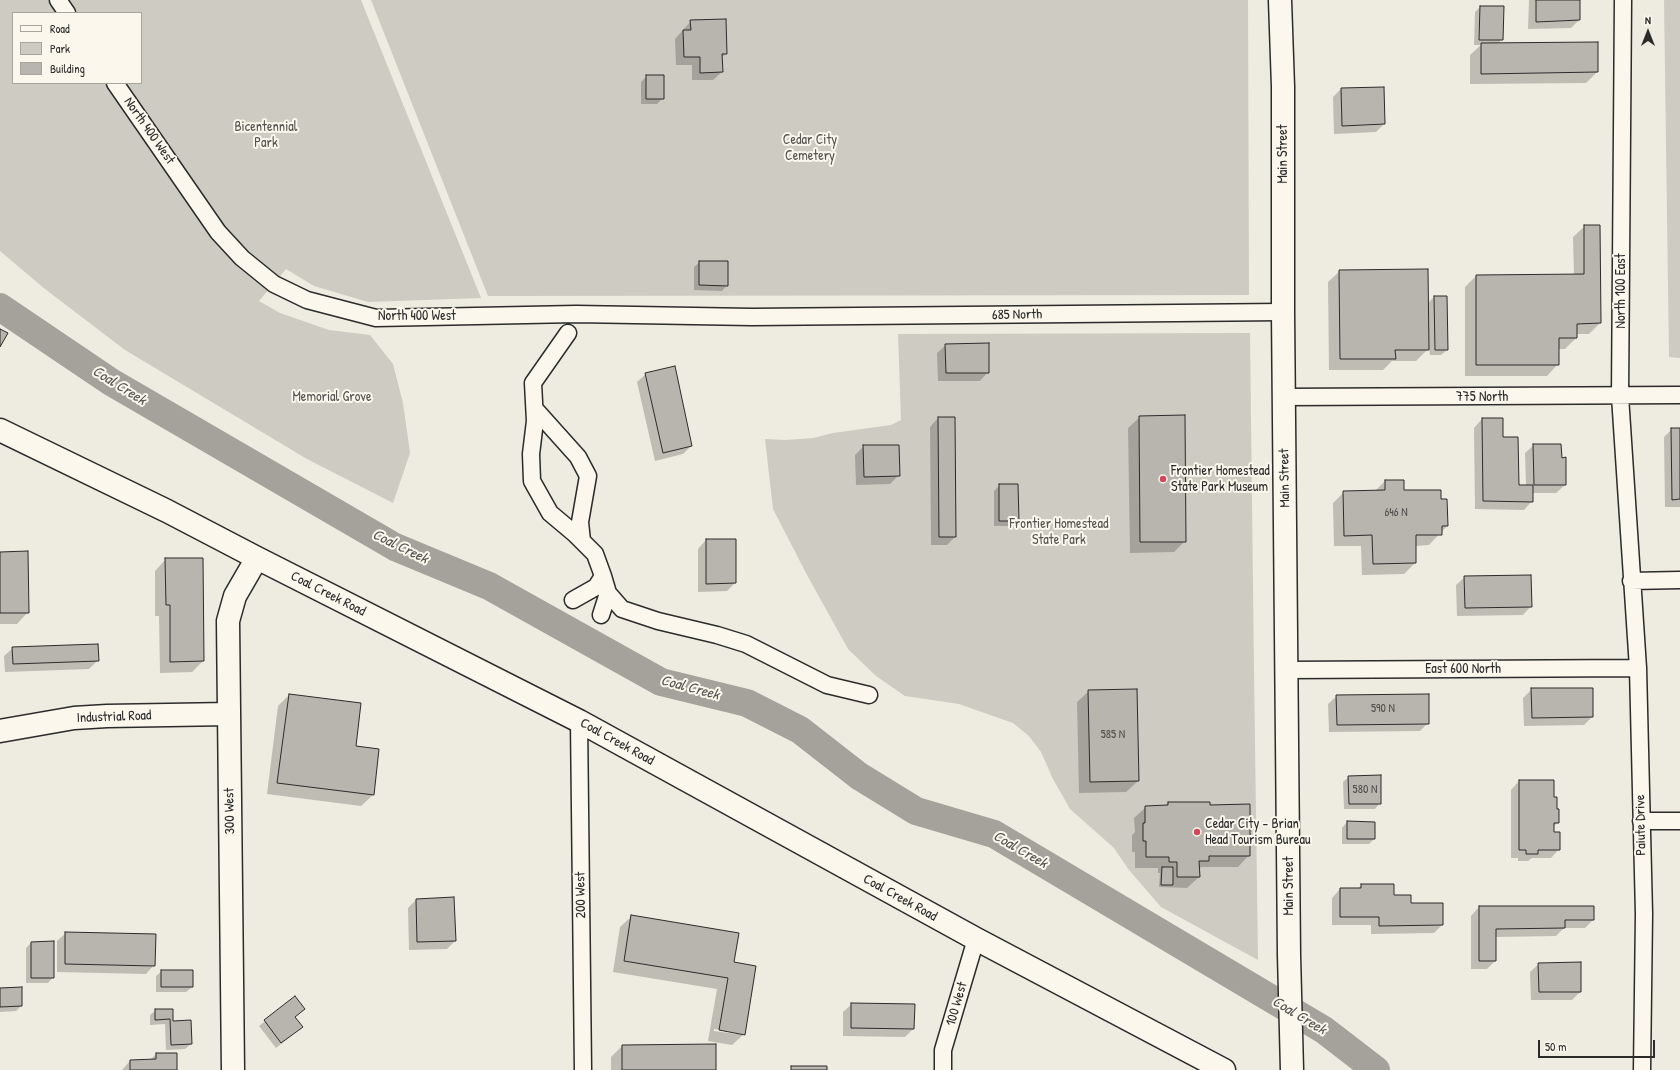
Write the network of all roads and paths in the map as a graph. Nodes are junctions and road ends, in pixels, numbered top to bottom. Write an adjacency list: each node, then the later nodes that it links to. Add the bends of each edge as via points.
1 (58, 0): 4 (street)
2 (1280, 0): 6 (main road, Main Street, via 1283,87)
3 (1623, 0): 10 (street, North 100 East)
4 (66, 12)
5 (116, 84): 7 (street, North 400 West, via 218,232 242,258 274,284 307,300 376,318 576,314)
6 (1283, 312): 7 (street, 685 North); 11 (main road, Main Street)
7 (752, 317)
8 (568, 333): 12 (street, via 533,383)
9 (1680, 395): 10 (street, 775 North)
10 (1620, 396): 11 (street, 775 North); 18 (street, North 100 East)
11 (1284, 397): 23 (main road, Main Street)
12 (534, 409): 14 (street, via 532,481 550,513); 14 (street, via 578,457 588,476 580,522)
13 (0, 430): 15 (main road, Coal Creek Road, via 168,511)
14 (582, 541): 16 (street, via 595,554)
15 (257, 558): 25 (main road, 300 West, via 236,596 228,621); 26 (main road, Coal Creek Road)
16 (603, 576): 19 (street); 20 (street, via 596,587)
17 (1680, 580): 18 (street)
18 (1631, 581): 22 (street, Paiute Drive)
19 (608, 594): 21 (street); 24 (street, via 622,609 746,644 827,685)
20 (573, 600)
21 (601, 615)
22 (1638, 668): 23 (street, East 600 North); 28 (street, Paiute Drive)
23 (1287, 670): 35 (main road, Main Street)
24 (869, 695)
25 (229, 714): 27 (main road, Industrial Road, via 74,718); 31 (main road, 300 West)
26 (578, 721): 30 (main road, Coal Creek Road); 32 (street, 200 West)
27 (0, 731)
28 (1641, 821): 29 (street); 36 (street, Paiute Drive, via 1644,914)
29 (1680, 821)
30 (976, 939): 33 (street, 100 West, via 943,1050); 34 (main road, Coal Creek Road)
31 (233, 1070)
32 (583, 1070)
33 (943, 1070)
34 (1224, 1070)
35 (1292, 1070)
36 (1642, 1070)

